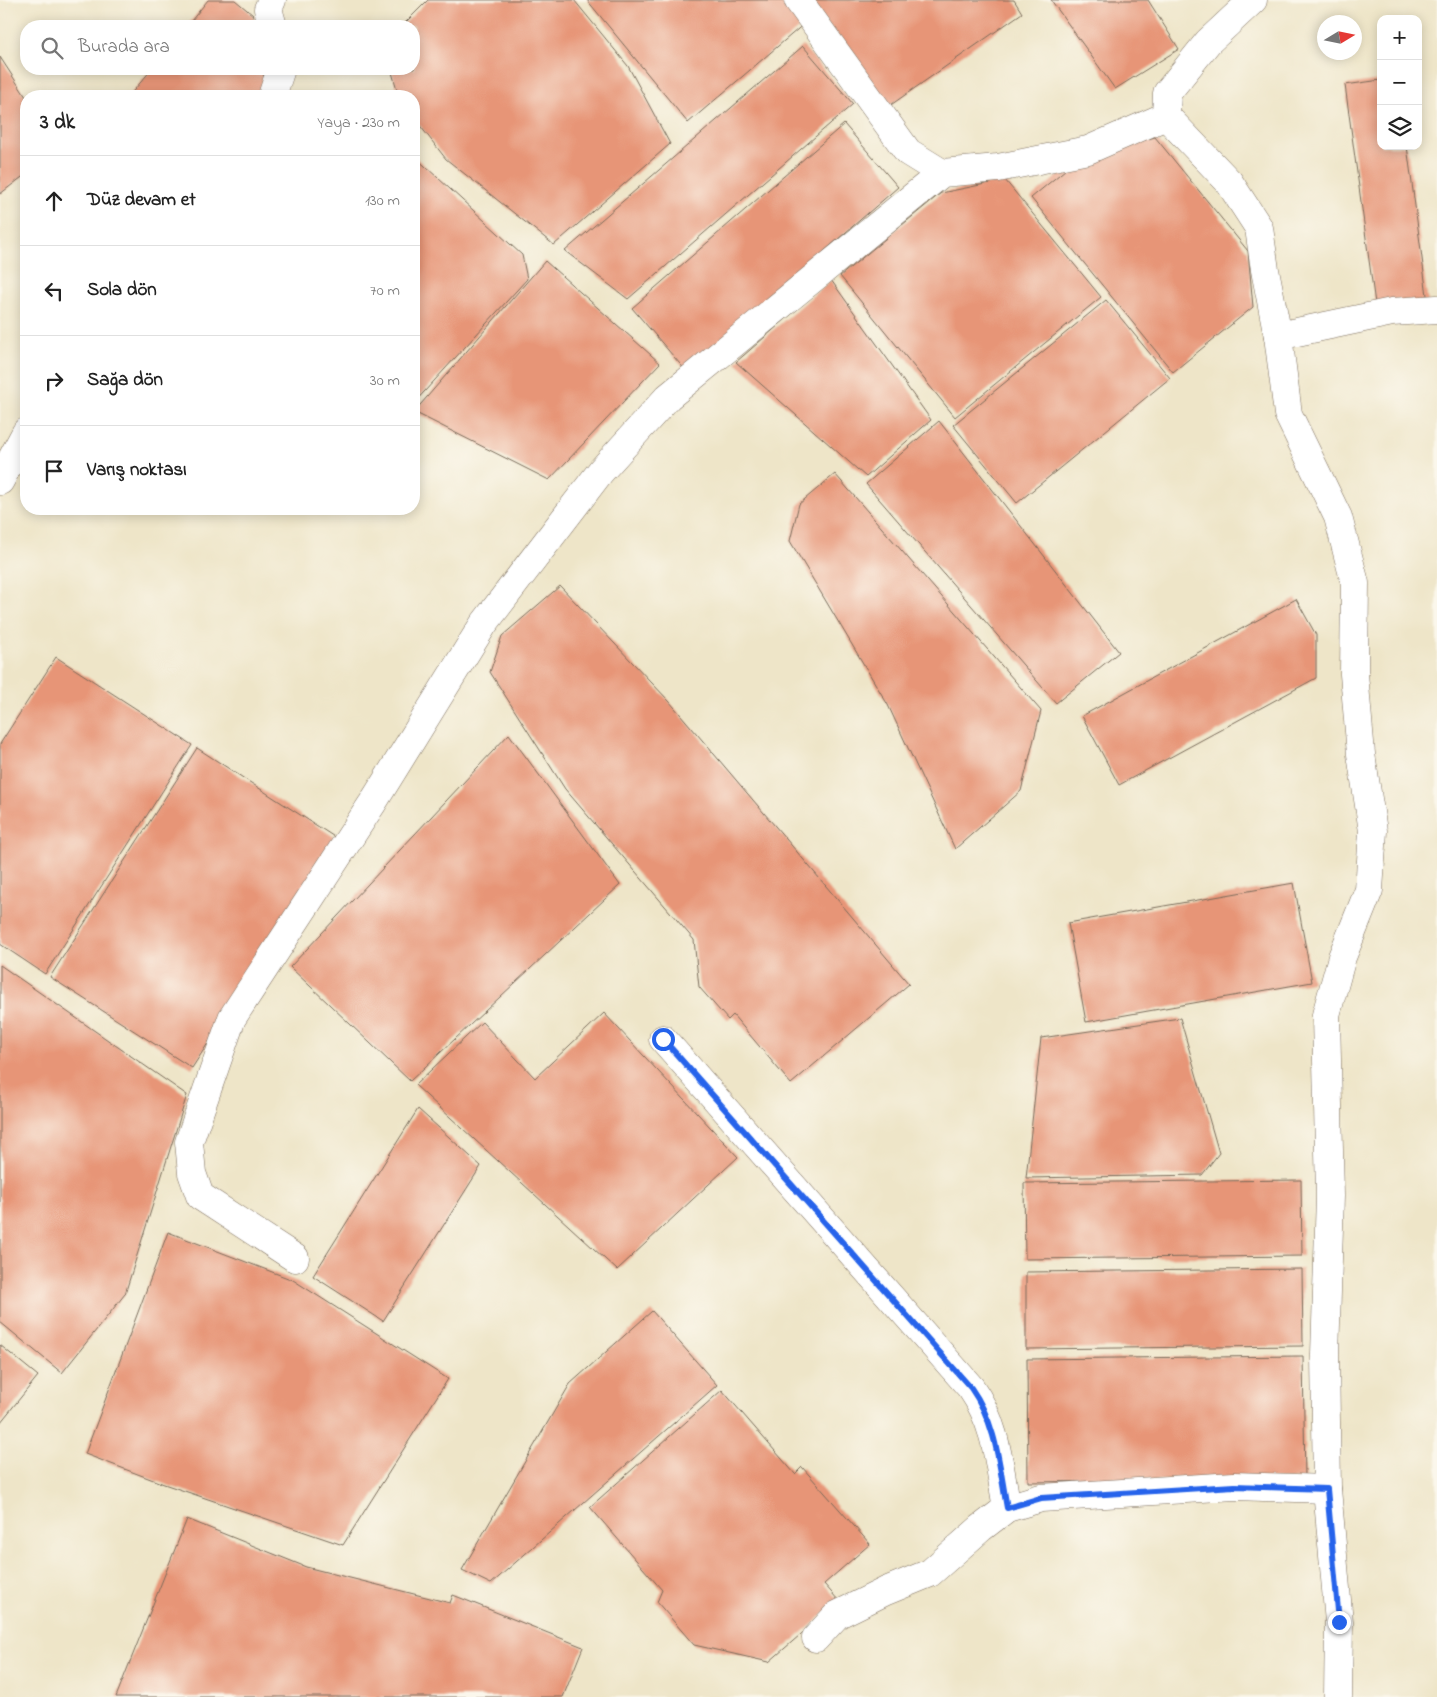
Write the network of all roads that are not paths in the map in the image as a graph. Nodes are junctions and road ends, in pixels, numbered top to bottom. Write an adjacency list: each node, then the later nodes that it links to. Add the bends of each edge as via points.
1 (798, 0): 6 (street, via 908,152)
2 (1253, 0): 5 (street, via 1208,42 1167,94)
3 (280, 75): 4 (street)
4 (274, 90)
5 (1166, 116): 6 (street, via 1088,150 998,168); 8 (street, via 1229,182 1259,228)
6 (942, 173): 12 (street, via 668,397 600,471 483,625 372,804 232,1018 188,1142 192,1173 200,1196)
7 (1437, 310): 8 (street, via 1392,312)
8 (1278, 336): 13 (street, via 1288,414 1338,517 1355,582 1354,674 1361,754 1373,831 1369,890 1342,957 1326,1016 1330,1196 1324,1355)
9 (20, 443): 10 (street)
10 (0, 481)
11 (663, 1039): 14 (street, via 971,1388 993,1433)
12 (295, 1258)
13 (1327, 1489): 14 (street, via 1234,1486 1041,1498); 16 (street, via 1339,1622)
14 (1007, 1508): 15 (street, via 930,1573 837,1614)
15 (816, 1638)
16 (1338, 1697)

